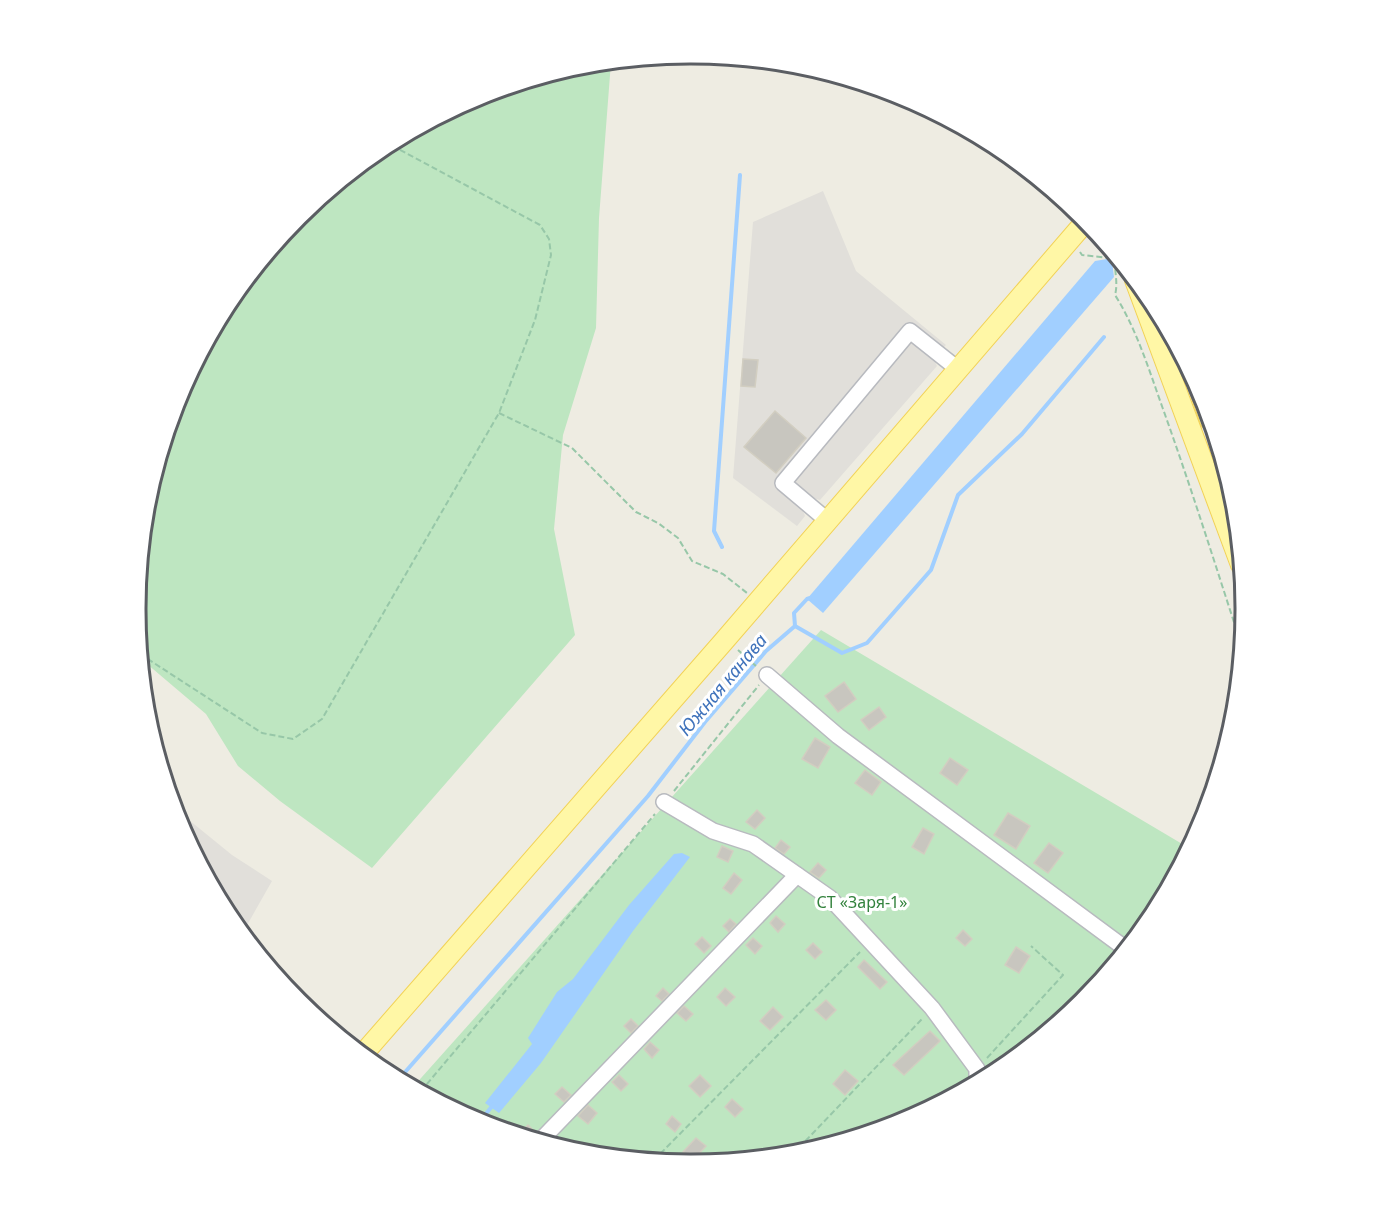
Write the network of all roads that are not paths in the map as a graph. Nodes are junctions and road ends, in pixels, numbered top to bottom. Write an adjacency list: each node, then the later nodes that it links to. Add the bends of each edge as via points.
1 (1083, 231): 3 (main road)
2 (1147, 313): 5 (main road)
3 (959, 370): 4 (main road); 4 (lane, via 910,331 783,483)
4 (828, 521): 10 (main road)
5 (1229, 534)
6 (766, 675): 9 (lane, via 838,736)
7 (664, 802): 8 (lane, via 713,831 753,844)
8 (797, 875): 11 (lane, via 830,898 932,1008); 12 (lane)
9 (1119, 944)
10 (368, 1048)
11 (976, 1073)
12 (547, 1134)

